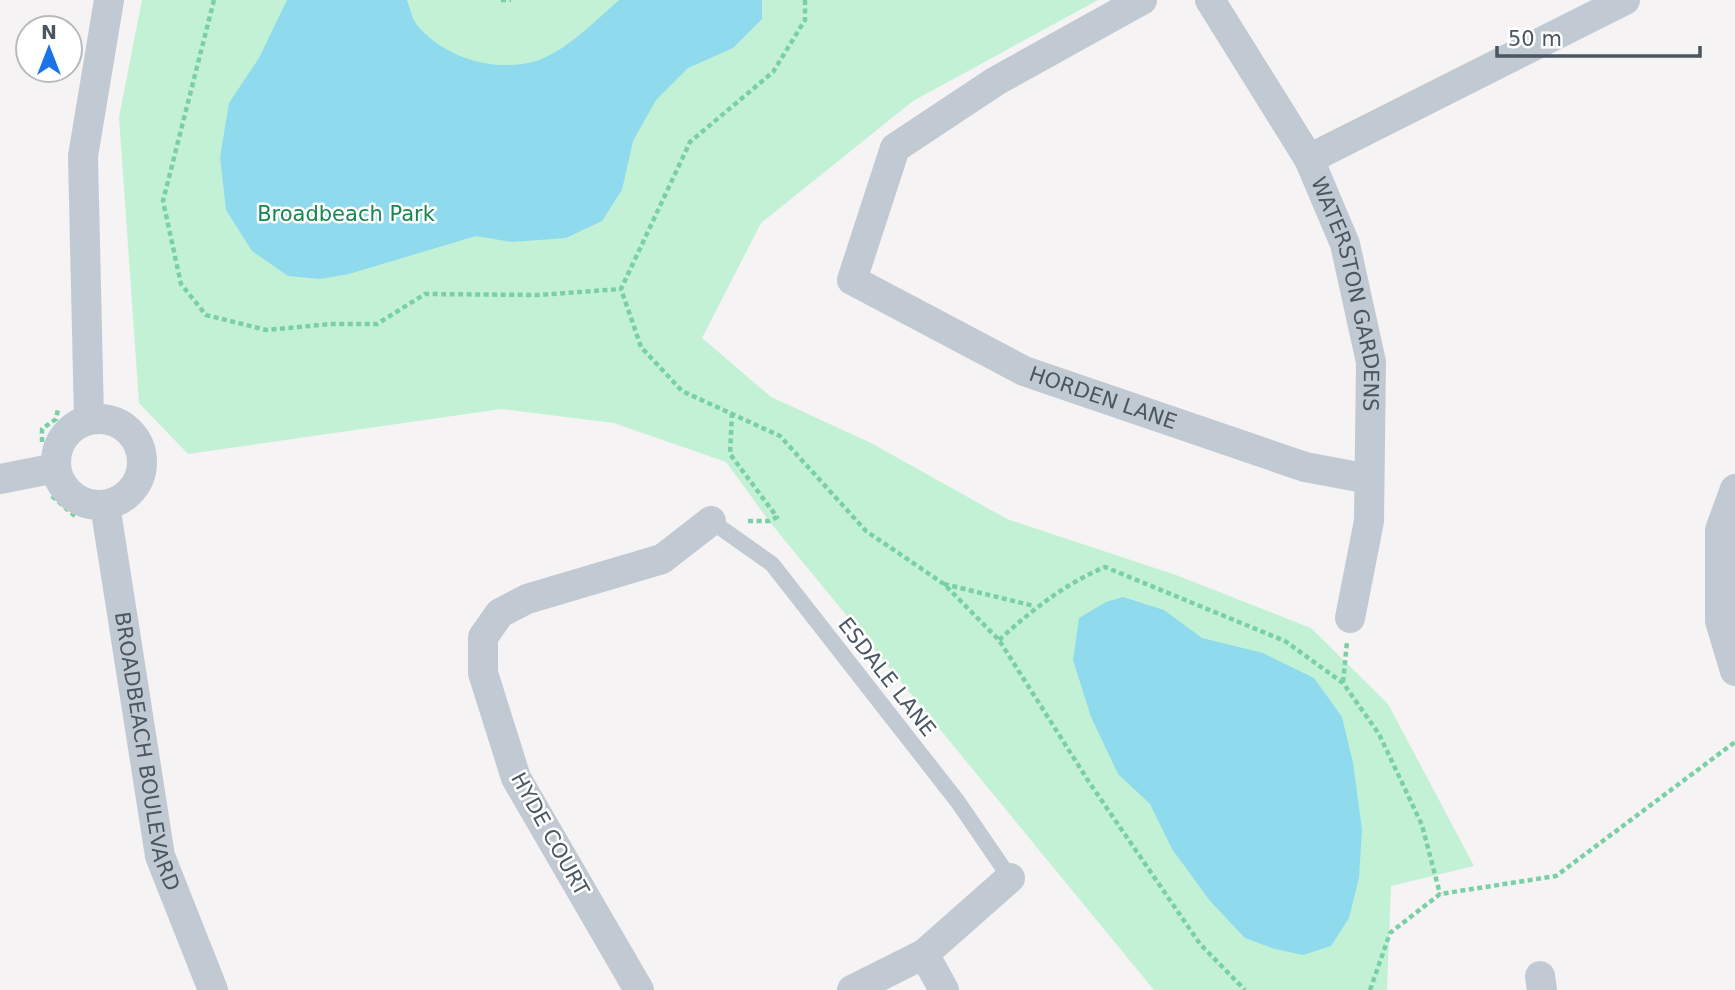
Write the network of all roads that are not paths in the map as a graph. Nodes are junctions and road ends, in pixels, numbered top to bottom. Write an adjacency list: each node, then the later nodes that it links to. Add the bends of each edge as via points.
1 (109, 0): 6 (street, via 83,156)
2 (1142, 0): 9 (street, HORDEN LANE, via 996,81 895,148 852,280 1024,370 1305,467)
3 (1210, 0): 5 (street, WATERSTON GARDENS)
4 (1625, 0): 5 (street)
5 (1309, 159): 9 (street, WATERSTON GARDENS, via 1345,244 1371,362)
6 (89, 419): 7 (street, via 62,438); 11 (street, via 119,422 141,450 143,465 135,485 119,501)
7 (56, 468): 8 (street); 11 (street, via 65,488 76,498)
8 (0, 479)
9 (1369, 480): 13 (street, WATERSTON GARDENS, via 1369,521)
10 (1735, 489): 14 (street, via 1720,530 1720,621)
11 (105, 505): 17 (street, BROADBEACH BOULEVARD, via 160,856)
12 (711, 521): 15 (lane, ESDALE LANE, via 772,564 958,802); 18 (street, HYDE COURT, via 662,559 509,608 483,637 483,673 516,778)
13 (1350, 618)
14 (1735, 671)
15 (1010, 878): 16 (street)
16 (924, 954): 19 (street); 20 (street)
17 (213, 990)
18 (639, 990)
19 (852, 990)
20 (944, 990)

